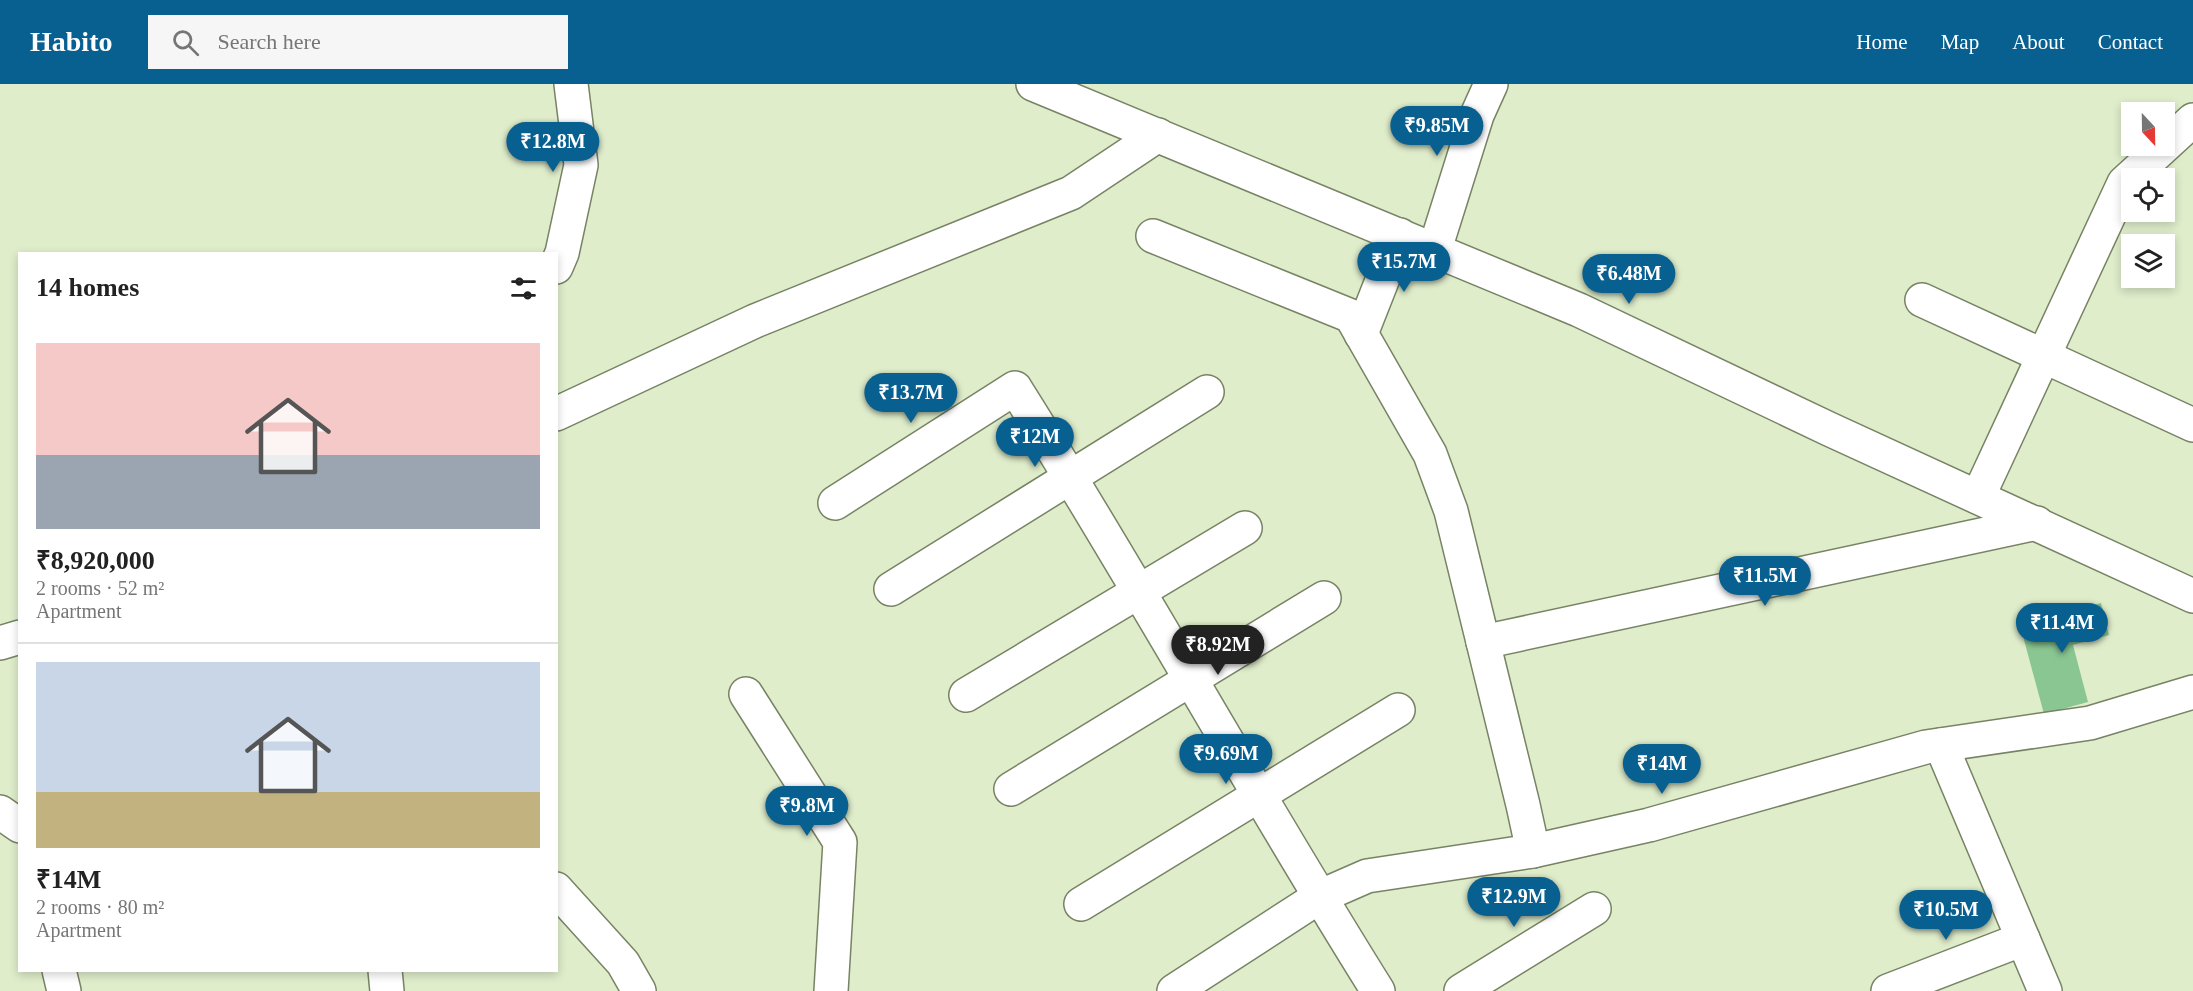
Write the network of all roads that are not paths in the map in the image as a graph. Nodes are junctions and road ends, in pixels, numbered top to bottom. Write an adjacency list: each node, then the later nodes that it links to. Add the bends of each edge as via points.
1 (571, 84): 9 (street, via 581,165)
2 (1033, 84): 5 (street)
3 (1491, 84): 8 (street, via 1477,115)
4 (2193, 120): 12 (street, via 2124,183)
5 (1158, 135): 6 (street); 14 (street, via 1071,193 755,321)
6 (1400, 235): 8 (street); 11 (street)
7 (1153, 236): 11 (street, via 1351,316)
8 (1435, 249): 17 (street, via 1580,309)
9 (558, 262)
10 (1922, 300): 12 (street)
11 (1361, 334): 27 (street, via 1430,454 1451,511)
12 (2043, 356): 15 (street); 17 (street)
13 (1207, 392): 16 (street)
14 (558, 413)
15 (2193, 424)
16 (1071, 476): 18 (street, via 1015,388); 21 (street); 22 (street)
17 (1978, 496): 19 (street)
18 (835, 503)
19 (2037, 523): 23 (street); 27 (street)
20 (1245, 528): 22 (street)
21 (891, 590)
22 (1139, 592): 28 (street); 31 (street)
23 (2193, 596)
24 (1324, 598): 28 (street)
25 (18, 638): 26 (street)
26 (0, 642)
27 (1483, 642): 40 (street)
28 (1191, 679): 34 (street); 35 (street)
29 (2193, 692): 33 (street, via 2090,723)
30 (746, 694): 51 (street, via 840,842)
31 (966, 695)
32 (1398, 710): 35 (street)
33 (1941, 745): 40 (street, via 1649,825); 45 (street)
34 (1011, 789)
35 (1259, 795): 42 (street); 43 (street)
36 (0, 812): 37 (street)
37 (18, 825)
38 (18, 826): 39 (street)
39 (0, 827)
40 (1533, 851): 42 (street, via 1367,876)
41 (558, 891): 50 (street, via 623,963)
42 (1319, 897): 52 (street); 53 (street)
43 (1081, 904)
44 (1594, 909): 54 (street)
45 (2023, 939): 55 (street); 56 (street)
46 (59, 972): 48 (street)
47 (385, 972): 49 (street)
48 (64, 991)
49 (387, 991)
50 (639, 991)
51 (831, 991)
52 (1174, 991)
53 (1378, 991)
54 (1461, 991)
55 (1888, 991)
56 (2045, 991)

